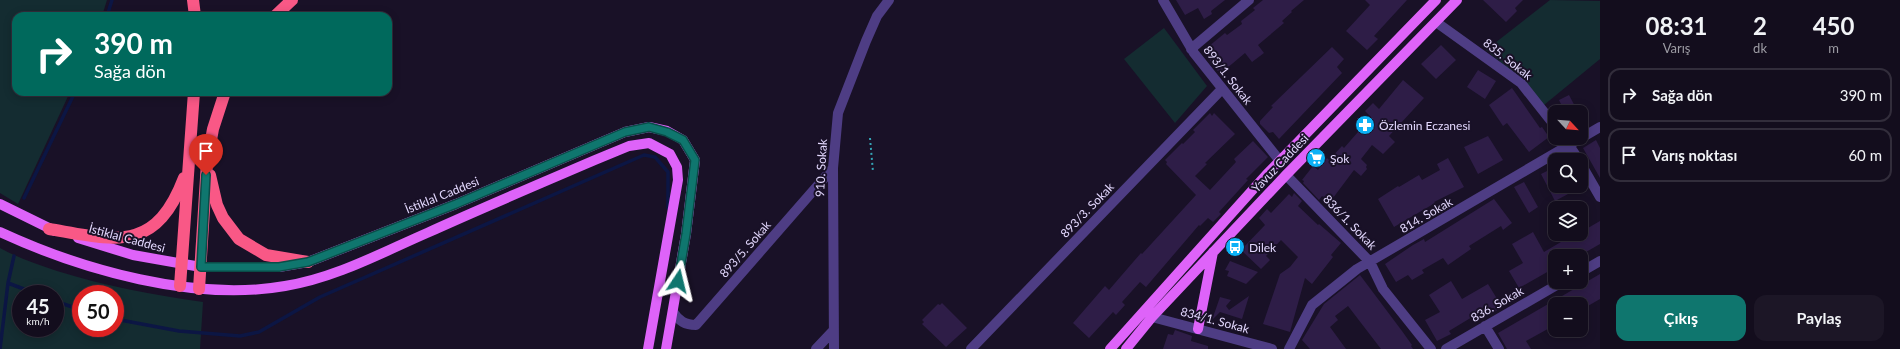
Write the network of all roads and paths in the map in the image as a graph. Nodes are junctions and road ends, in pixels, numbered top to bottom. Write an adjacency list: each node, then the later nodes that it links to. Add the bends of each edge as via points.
1 (194, 0): 8 (highway)
2 (292, 0): 9 (highway)
3 (889, 0): 23 (street, 910. Sokak, via 877,16 838,113)
4 (1162, 0): 11 (street, 893/1. Sokak)
5 (1249, 0): 11 (street)
6 (1436, 0): 20 (main road, Yavuz Caddesi)
7 (1457, 0): 10 (main road, Yavuz Caddesi)
8 (196, 12)
9 (279, 12)
10 (1436, 22): 15 (street, 835. Sokak, via 1521,84); 25 (main road, Yavuz Caddesi)
11 (1191, 49): 12 (street, 893/1. Sokak)
12 (1222, 89): 20 (street, 893/1. Sokak); 50 (street, 893/3. Sokak)
13 (194, 96): 22 (highway)
14 (224, 96): 21 (highway, via 213,130)
15 (1548, 117)
16 (1600, 127): 17 (street, 814. Sokak)
17 (1588, 132)
18 (870, 138): 24 (path)
19 (1562, 145): 33 (street, 814. Sokak)
20 (1280, 161): 42 (main road, Yavuz Caddesi)
21 (207, 162): 32 (highway, via 217,205 238,239 266,255); 36 (highway)
22 (188, 168): 29 (highway, via 171,206 151,229 123,238 104,238); 35 (highway)
23 (833, 168): 41 (street, 893/5. Sokak, via 696,325 686,325 677,319); 45 (street, 910. Sokak)
24 (873, 172)
25 (1286, 175): 31 (main road, Yavuz Caddesi); 33 (street, 836/1. Sokak)
26 (1588, 176): 27 (street)
27 (1600, 197)
28 (0, 204): 29 (main road, İstiklal Caddesi)
29 (49, 229): 35 (main road, İstiklal Caddesi, via 133,255)
30 (0, 232): 38 (main road, via 29,246 114,273)
31 (1213, 252): 42 (main road, Yavuz Caddesi); 44 (main road)
32 (308, 262): 36 (main road, İstiklal Caddesi, via 279,267); 41 (main road, İstiklal Caddesi, via 456,204 625,132 649,127 683,140 695,160)
33 (1370, 262): 54 (street, 814. Sokak, via 1357,269 1312,305); 55 (street, 836/1. Sokak, via 1383,289)
34 (1600, 262): 37 (street)
35 (182, 265): 36 (main road, İstiklal Caddesi); 38 (highway)
36 (201, 267): 39 (highway)
37 (1588, 268)
38 (180, 286): 39 (main road)
39 (199, 289): 46 (main road, via 254,290 320,278 629,146 649,143 670,154 677,167 678,180)
40 (1550, 289): 43 (street, 836. Sokak)
41 (673, 312): 47 (main road, İstiklal Caddesi)
42 (1148, 314): 44 (street, 834/1. Sokak); 51 (main road, Yavuz Caddesi); 52 (main road, Yavuz Caddesi)
43 (1485, 326): 56 (street, 836. Sokak); 57 (street)
44 (1198, 329): 53 (street, 834/1. Sokak)
45 (834, 331): 48 (street); 49 (street, 910. Sokak)
46 (648, 349)
47 (666, 349)
48 (816, 349)
49 (834, 349)
50 (971, 349)
51 (1110, 349)
52 (1126, 349)
53 (1272, 349)
54 (1289, 349)
55 (1431, 349)
56 (1446, 349)
57 (1499, 349)

